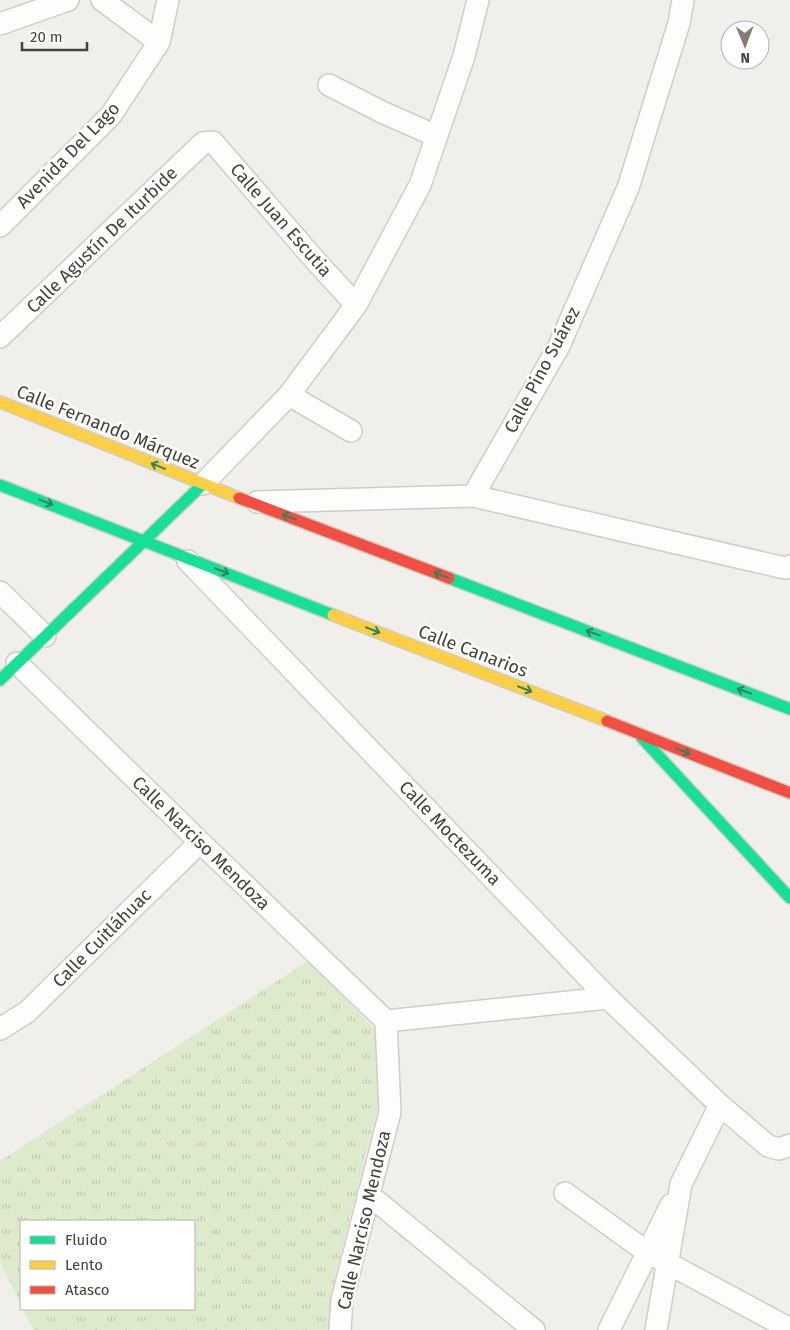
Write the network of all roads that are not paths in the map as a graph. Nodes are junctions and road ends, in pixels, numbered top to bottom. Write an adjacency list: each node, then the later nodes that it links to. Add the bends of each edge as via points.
1 (68, 0): 6 (street)
2 (102, 0): 8 (street)
3 (168, 0): 8 (street, Avenida Del Lago)
4 (478, 0): 10 (street, via 464,56)
5 (682, 0): 20 (street, Calle Pino Suárez, via 679,23 628,188 559,346)
6 (39, 4): 7 (street)
7 (0, 24)
8 (159, 42): 12 (street, Avenida Del Lago, via 111,115)
9 (329, 85): 10 (street)
10 (436, 136): 13 (street, via 420,184)
11 (203, 143): 13 (street, Calle Juan Escutia, via 213,142); 14 (street, Calle Agustín De Iturbide)
12 (0, 226)
13 (356, 305): 15 (street)
14 (0, 337)
15 (289, 395): 17 (street); 18 (street)
16 (0, 402): 18 (main road, Calle Fernando Márquez, one-way to 16)
17 (351, 431)
18 (203, 484): 21 (main road); 22 (main road)
19 (0, 485): 22 (main road, one-way to 22)
20 (473, 496): 21 (street); 24 (street, via 785,568)
21 (250, 502): 29 (main road, one-way to 21)
22 (144, 540): 23 (main road, Calle Canarios); 26 (main road)
23 (184, 557): 30 (main road, Calle Canarios, one-way to 30); 34 (street, Calle Moctezuma)
24 (790, 566)
25 (0, 592): 26 (street)
26 (45, 636): 27 (main road)
27 (17, 663): 28 (main road); 32 (street, Calle Narciso Mendoza)
28 (0, 680)
29 (790, 709)
30 (638, 734): 31 (main road, Calle Canarios, one-way to 31); 33 (main road)
31 (790, 793)
32 (200, 842): 35 (street, Calle Narciso Mendoza); 36 (street, Calle Cuitláhuac, via 28,1012)
33 (790, 898)
34 (608, 998): 35 (street); 37 (street, Calle Moctezuma)
35 (386, 1021): 41 (street, Calle Narciso Mendoza, via 390,1112)
36 (0, 1029)
37 (720, 1105): 38 (street, Calle Moctezuma, via 768,1146); 39 (street)
38 (785, 1147)
39 (681, 1184): 42 (street); 43 (street)
40 (565, 1193): 42 (street)
41 (368, 1194): 45 (street, Calle Narciso Mendoza, via 342,1300); 46 (street)
42 (647, 1252): 43 (street); 47 (street)
43 (668, 1264): 44 (street); 48 (street)
44 (790, 1329)
45 (340, 1330)
46 (534, 1330)
47 (609, 1330)
48 (656, 1330)

